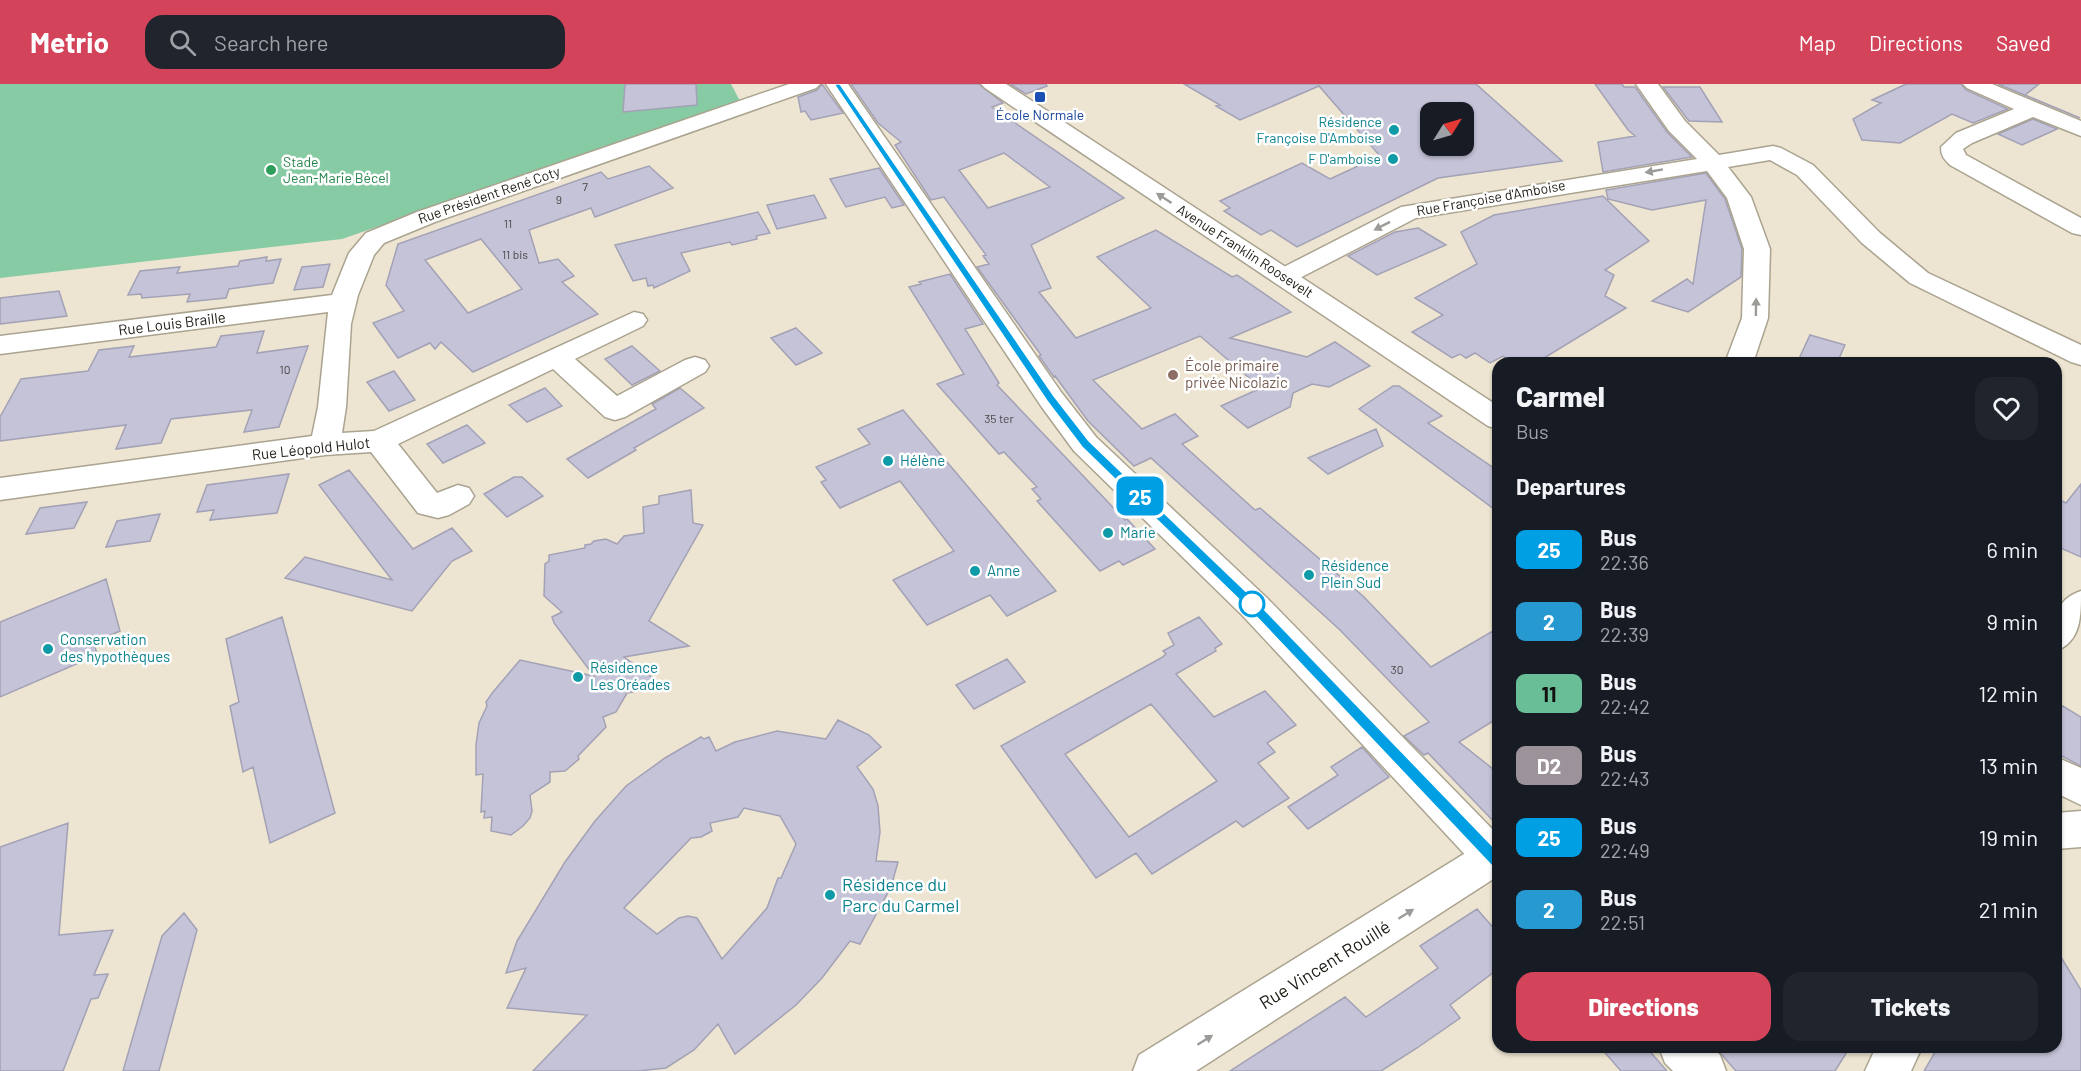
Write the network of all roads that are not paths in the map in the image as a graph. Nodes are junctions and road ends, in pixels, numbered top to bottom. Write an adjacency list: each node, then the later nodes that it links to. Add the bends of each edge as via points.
1 (809, 84): 11 (street, Rue Président René Coty, via 384,233 364,248)
2 (837, 84): 29 (street, via 1085,444 1280,633)
3 (992, 84): 10 (street, Avenue Franklin Roosevelt, one-way to 3)
4 (1647, 84): 8 (street, via 1677,126)
5 (1974, 84): 6 (street)
6 (2032, 110): 7 (street); 9 (street, via 1964,138 1952,147 1952,154)
7 (2081, 129)
8 (1712, 161): 10 (street, Rue Françoise d'Amboise, one-way to 10, via 1410,212); 14 (street, Rue Françoise d'Amboise, via 1773,153 1783,157 1805,170 1870,238 1919,278); 16 (street, one-way to 8, via 1755,318 1756,249 1739,197)
9 (2081, 228)
10 (1283, 277): 18 (street, Avenue Franklin Roosevelt)
11 (344, 302): 13 (street, Rue Louis Braille); 20 (street, Rue Président René Coty, via 338,324)
12 (634, 320): 15 (street, Rue Léopold Hulot)
13 (0, 345)
14 (2081, 356)
15 (556, 357): 17 (street, via 604,415); 19 (street, Rue Léopold Hulot)
16 (1741, 357)
17 (694, 366)
18 (1492, 416)
19 (379, 441): 20 (street, Rue Léopold Hulot); 22 (street, via 429,505 438,507)
20 (325, 445): 21 (street, Rue Léopold Hulot)
21 (0, 489)
22 (458, 496)
23 (2081, 604): 24 (street)
24 (2062, 629)
25 (2062, 777): 26 (street)
26 (2081, 788)
27 (2081, 829): 28 (street)
28 (2062, 831)
29 (1492, 856)
30 (1492, 862): 33 (street, Rue Vincent Rouillé, one-way to 30)
31 (1687, 1053): 34 (street)
32 (1897, 1053): 35 (street)
33 (1155, 1071)
34 (1704, 1071)
35 (1887, 1071)

